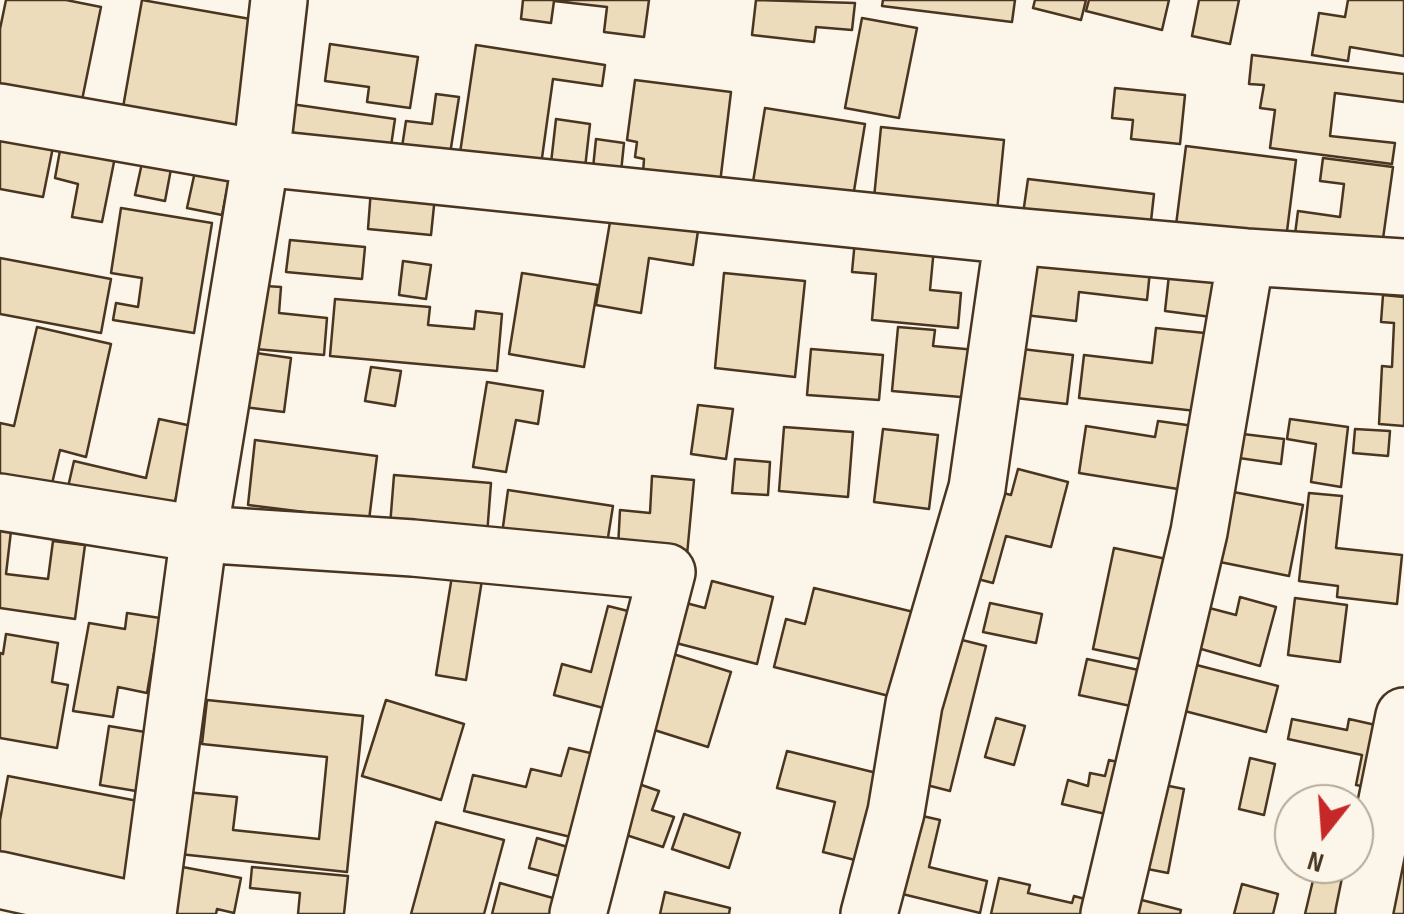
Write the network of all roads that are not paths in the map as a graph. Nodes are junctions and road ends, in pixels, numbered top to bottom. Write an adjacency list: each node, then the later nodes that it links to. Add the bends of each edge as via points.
1 (279, 0): 3 (street)
2 (0, 112): 3 (street)
3 (261, 158): 4 (street); 8 (street)
4 (1013, 236): 5 (street); 13 (street, via 976,488 914,704 896,812)
5 (1246, 257): 6 (street); 14 (street, via 1199,532)
6 (1404, 267)
7 (0, 502): 8 (street)
8 (199, 534): 11 (street); 12 (street, via 667,572)
9 (1404, 716): 15 (street)
10 (0, 880): 11 (street)
11 (148, 913)
12 (578, 914)
13 (869, 914)
14 (1109, 914)
15 (1364, 914)

